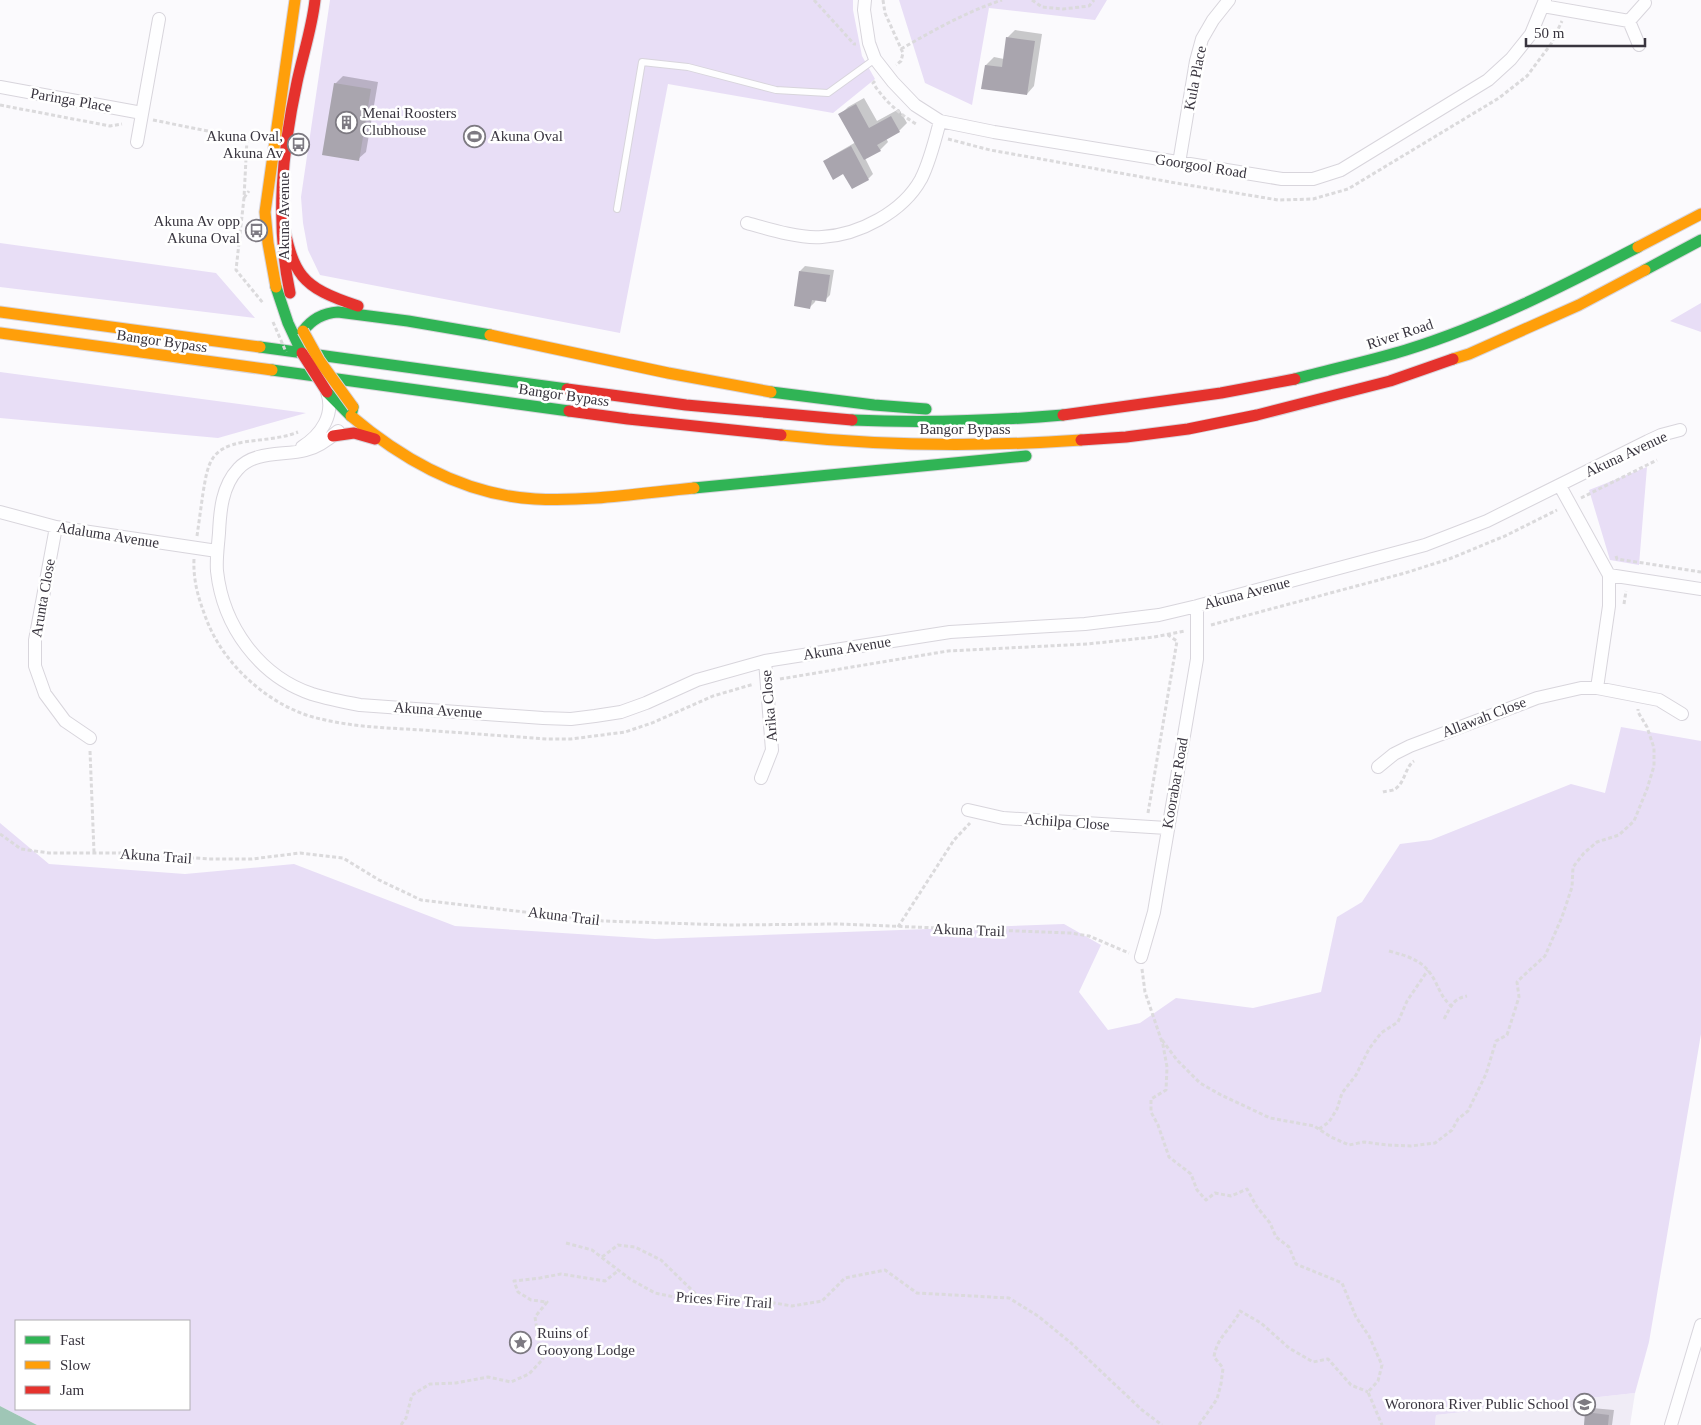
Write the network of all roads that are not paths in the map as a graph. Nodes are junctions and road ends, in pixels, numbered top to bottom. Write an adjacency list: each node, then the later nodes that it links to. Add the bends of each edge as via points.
1 (295, 0): 25 (main road, Akuna Avenue, via 266,212 272,268 288,323)
2 (315, 0): 18 (main road, Akuna Avenue, via 291,117)
3 (865, 0): 10 (street, Goorgool Road, via 869,43)
4 (1229, 0): 15 (street, Kula Place, via 1202,39)
5 (1544, 3): 8 (street, via 1567,11); 15 (street, Goorgool Road, via 1531,34 1488,80 1341,170 1313,180 1282,179)
6 (1645, 3): 8 (street)
7 (159, 19): 12 (street)
8 (1629, 21): 9 (street)
9 (1639, 45)
10 (875, 59): 13 (street, Goorgool Road, via 915,105); 16 (lane, via 828,93 776,90 688,67 642,62)
11 (0, 87): 12 (street, Paringa Place)
12 (141, 117): 14 (street)
13 (940, 120): 15 (street, Goorgool Road); 19 (street, via 921,180 898,208 862,229 822,238 781,233)
14 (137, 142)
15 (1179, 163)
16 (617, 209)
17 (1701, 214): 29 (main road, River Road, via 1551,292 1406,350 1287,381)
18 (282, 216): 22 (main road, via 293,262 307,284 333,298); 23 (main road, Akuna Avenue, via 285,270)
19 (747, 223)
20 (1701, 240): 32 (main road, via 1579,306 1442,363 1257,415)
21 (0, 312): 29 (main road, Bangor Bypass, via 668,403 755,412 896,422 1019,419)
22 (407, 320): 23 (main road, via 333,312 318,316); 29 (main road, via 678,376 838,403 888,408)
23 (303, 328): 25 (main road); 28 (main road, Akuna Avenue, bridge, via 319,360 345,394)
24 (0, 334): 32 (main road, Bangor Bypass, via 628,419 806,438 985,445)
25 (302, 352): 26 (main road, Akuna Avenue, bridge)
26 (327, 392): 27 (street, Akuna Avenue)
27 (335, 406): 28 (main road); 35 (street, Akuna Avenue, via 312,440)
28 (352, 411): 31 (street, Akuna Avenue); 33 (main road)
29 (1086, 413)
30 (1680, 430): 37 (street, Akuna Avenue, via 1648,441)
31 (333, 436): 33 (main road, via 360,433); 35 (street, Akuna Avenue, via 314,448)
32 (1126, 437): 34 (main road)
33 (381, 442): 36 (main road, via 464,483 516,496 551,499)
34 (1056, 453)
35 (285, 454): 40 (street, Akuna Avenue, via 253,459 232,475 223,499)
36 (1038, 455)
37 (1560, 486): 41 (street); 43 (street, Akuna Avenue, via 1487,521 1425,545)
38 (0, 512): 39 (street, Adaluma Avenue)
39 (56, 527): 40 (street, Adaluma Avenue); 47 (street, Arunta Close, via 35,640 35,666 45,694 65,721)
40 (217, 551): 44 (street, Akuna Avenue, via 220,589 244,644 257,659 291,684 334,700 370,706 571,719 621,712 697,680)
41 (1609, 575): 42 (street); 45 (street, via 1609,606)
42 (1701, 589)
43 (1198, 606): 44 (street, Akuna Avenue, via 1159,615 1094,623 950,632); 51 (street, Koorabar Road, via 1197,659)
44 (765, 661): 49 (street, Arika Close, via 772,750)
45 (1597, 688): 46 (street, Allawah Close, via 1659,700); 48 (street, Allawah Close, via 1562,691 1536,698 1410,746)
46 (1682, 714)
47 (90, 738)
48 (1378, 767)
49 (760, 778)
50 (974, 812): 51 (street, Achilpa Close, via 1003,818)
51 (1167, 828): 52 (street, Koorabar Road, via 1154,912)
52 (1141, 957)
53 (1701, 1326): 54 (street)
54 (1671, 1425)

